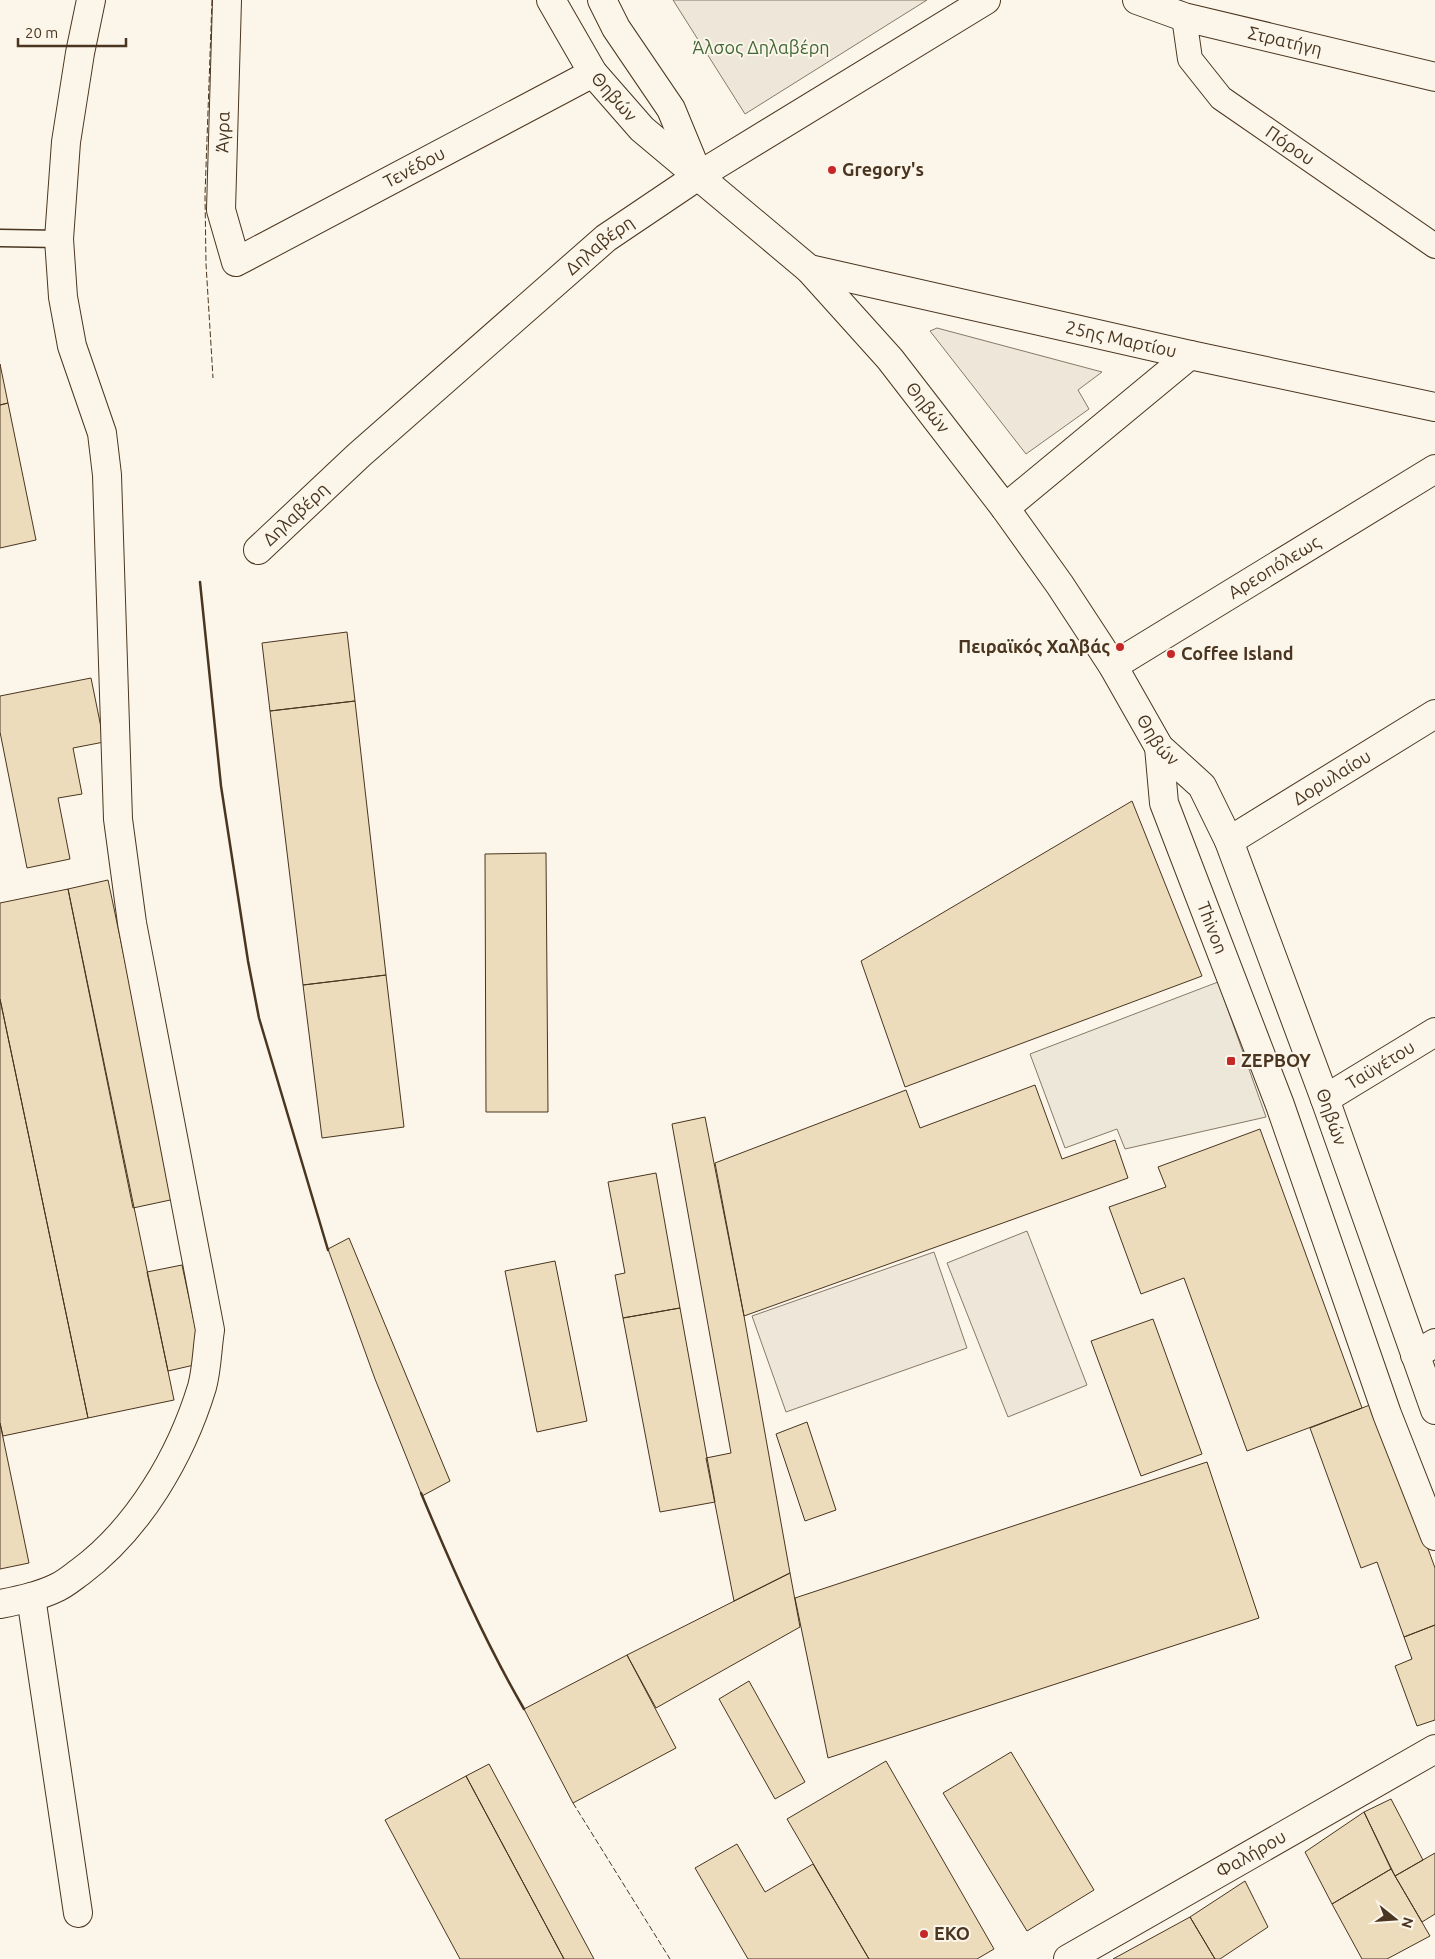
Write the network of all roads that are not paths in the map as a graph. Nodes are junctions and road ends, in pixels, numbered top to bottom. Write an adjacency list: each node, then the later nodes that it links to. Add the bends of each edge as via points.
1 (90, 0): 12 (street, via 66,142)
2 (227, 0): 14 (street, Άγρα, via 221,210)
3 (551, 0): 8 (street, Θηβών)
4 (602, 0): 10 (street, Θηβών, via 616,28 671,108)
5 (986, 0): 10 (street, Δηλαβέρη)
6 (1137, 0): 7 (street, Στρατήγη)
7 (1184, 17): 9 (street, Στρατήγη); 13 (street, Πόρου, via 1190,59 1221,98)
8 (593, 73): 10 (street, Θηβών, via 642,129); 14 (street, Τενέδου)
9 (1435, 77)
10 (698, 176): 15 (street, Θηβών); 20 (street, Δηλαβέρη, via 606,238 359,455)
11 (0, 238): 12 (lane)
12 (59, 240): 30 (street, via 63,297 72,346 102,433 108,475 118,819 131,914 210,1330 202,1386 183,1435 151,1495 124,1530 92,1562 59,1587)
13 (1435, 246)
14 (236, 262)
15 (809, 269): 16 (street, 25ης Μαρτίου); 19 (street, Θηβών, via 890,359)
16 (1190, 355): 17 (street, 25ης Μαρτίου); 19 (street)
17 (1435, 407)
18 (1435, 469): 21 (street, Αρεοπόλεως)
19 (1005, 508): 21 (street, Θηβών)
20 (258, 550)
21 (1113, 666): 23 (street, Θηβών)
22 (1435, 714): 24 (street, Δορυλαίου)
23 (1159, 747): 24 (street, Θηβών, via 1202,786); 29 (street, Thivon, via 1164,803 1280,1105 1387,1414)
24 (1229, 841): 26 (street, Θηβών)
25 (1435, 1032): 26 (street, Ταϋγέτου)
26 (1325, 1099): 27 (street, Θηβών)
27 (1425, 1349): 28 (street, Θηβών)
28 (1435, 1410)
29 (1435, 1536)
30 (31, 1597): 31 (street); 33 (street)
31 (0, 1604)
32 (1435, 1749): 34 (street, Φαλήρου)
33 (78, 1913)
34 (1068, 1959)

